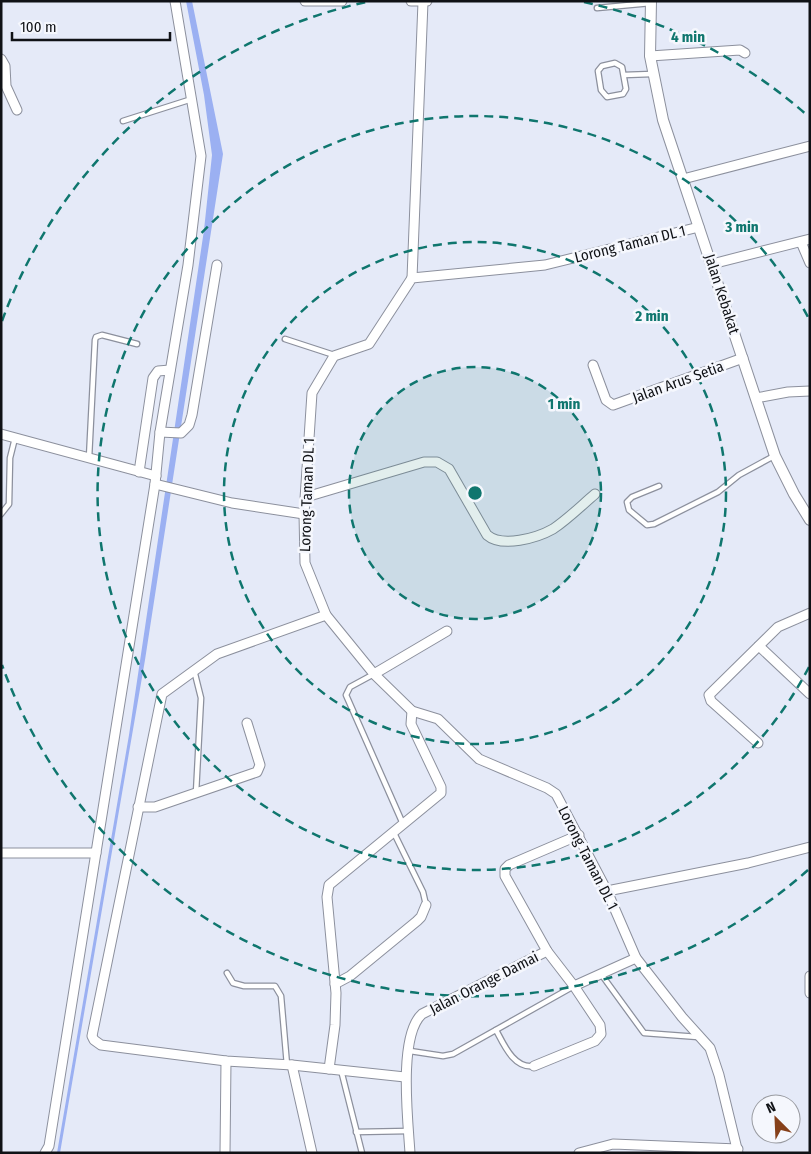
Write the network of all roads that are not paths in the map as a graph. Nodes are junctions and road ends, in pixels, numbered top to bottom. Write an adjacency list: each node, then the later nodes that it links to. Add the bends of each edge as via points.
1 (175, 1): 13 (street)
2 (305, 1): 3 (street)
3 (342, 1)
4 (411, 1): 5 (street)
5 (425, 2): 23 (street)
6 (651, 2): 7 (lane); 9 (street, Jalan Kebakat)
7 (597, 8)
8 (745, 53): 9 (street, via 740,50)
9 (650, 56): 11 (street, Jalan Kebakat)
10 (1, 59): 14 (street, via 5,66 6,86)
11 (652, 74): 12 (lane); 17 (street, Jalan Kebakat, via 662,120)
12 (624, 75): 12 (lane, via 618,63 602,66 598,74 602,93 610,97 622,94 626,89)
13 (192, 99): 15 (lane); 29 (street, via 201,156 188,265)
14 (17, 110)
15 (123, 121)
16 (810, 146): 17 (street)
17 (683, 179): 18 (street, Jalan Kebakat)
18 (699, 227): 21 (street, Jalan Kebakat); 23 (street, Lorong Taman DL 1, via 545,265)
19 (805, 240): 20 (street); 21 (street)
20 (810, 262)
21 (712, 264): 27 (street, Jalan Kebakat)
22 (217, 265): 34 (street, via 192,415 181,433)
23 (412, 278): 26 (street, via 369,344)
24 (285, 339): 26 (lane)
25 (137, 344): 38 (lane, via 102,335 96,337)
26 (336, 355): 43 (street, Lorong Taman DL 1, via 312,393)
27 (743, 358): 28 (street, Jalan Arus Setia, via 613,405 606,400); 31 (street, Jalan Kebakat)
28 (593, 365)
29 (170, 370): 32 (street, via 155,374); 33 (street)
30 (810, 391): 31 (street)
31 (756, 398): 37 (street, Jalan Kebakat)
32 (147, 413): 33 (street); 39 (street)
33 (163, 416): 34 (street)
34 (162, 433): 40 (street)
35 (1, 434): 36 (street)
36 (15, 438): 38 (street); 44 (lane, via 10,458 9,504)
37 (775, 456): 41 (lane, via 740,475 718,492 647,525 630,510 627,502 632,496); 46 (street, Jalan Kebakat)
38 (89, 458): 39 (street)
39 (139, 472): 40 (street)
40 (158, 482): 45 (street, via 263,509); 64 (street)
41 (659, 486)
42 (595, 494): 43 (street, via 552,529 505,543 487,535 448,469 437,462 424,462)
43 (306, 497): 45 (street, Lorong Taman DL 1)
44 (1, 514)
45 (304, 514): 48 (street, Lorong Taman DL 1, via 304,561)
46 (810, 520)
47 (810, 614): 50 (street, via 778,627)
48 (326, 615): 51 (street, via 217,654); 52 (street, Lorong Taman DL 1)
49 (447, 631): 52 (street)
50 (759, 646): 53 (street); 56 (street, via 709,695)
51 (194, 670): 57 (lane, via 201,698); 58 (street, via 162,694)
52 (374, 674): 54 (street, Lorong Taman DL 1); 59 (lane, via 350,687 346,695)
53 (810, 694)
54 (412, 712): 59 (street, via 411,724 441,790); 61 (street, Lorong Taman DL 1, via 438,719 479,759 556,794)
55 (247, 723): 57 (street, via 260,765 257,772)
56 (758, 744)
57 (196, 793): 58 (street, via 155,807)
58 (138, 807): 78 (street, via 92,1036 101,1045)
59 (403, 825): 60 (street)
60 (394, 832): 66 (lane); 72 (street, via 328,888)
61 (579, 835): 65 (street, Lorong Taman DL 1); 67 (street, via 509,865 505,870 505,876)
62 (810, 847): 65 (street, via 748,863)
63 (1, 853): 64 (street)
64 (96, 853): 87 (street, via 49,1146)
65 (607, 891): 68 (street, Lorong Taman DL 1)
66 (426, 905): 72 (street, via 417,921 350,976)
67 (547, 951): 73 (street, Jalan Orange Damai); 77 (street, Jalan Orange Damai, via 422,1014 415,1024)
68 (636, 958): 70 (street); 76 (street, Lorong Taman DL 1, via 682,1017)
69 (227, 973): 79 (lane, via 233,983 244,986 275,986 281,996)
70 (600, 974): 73 (street); 76 (lane, via 644,1033)
71 (810, 976): 74 (street)
72 (335, 984): 81 (street, via 336,1025)
73 (574, 986): 75 (lane); 80 (street, Jalan Orange Damai, via 600,1025 601,1034 595,1041)
74 (810, 994)
75 (496, 1030): 77 (lane, via 446,1056); 80 (lane, via 518,1063 525,1067)
76 (702, 1037): 86 (street, Lorong Taman DL 1, via 715,1060)
77 (410, 1050): 83 (street, Jalan Orange Damai)
78 (226, 1061): 79 (street); 88 (street)
79 (289, 1065): 81 (street); 89 (street)
80 (534, 1066)
81 (328, 1069): 82 (street)
82 (341, 1070): 83 (street); 85 (lane)
83 (405, 1077): 84 (street, Jalan Orange Damai)
84 (409, 1131): 85 (lane); 91 (street, Jalan Orange Damai)
85 (356, 1132): 90 (lane)
86 (738, 1151): 92 (street, via 614,1144)
87 (45, 1153)
88 (225, 1153)
89 (312, 1153)
90 (362, 1153)
91 (410, 1153)
92 (579, 1153)

